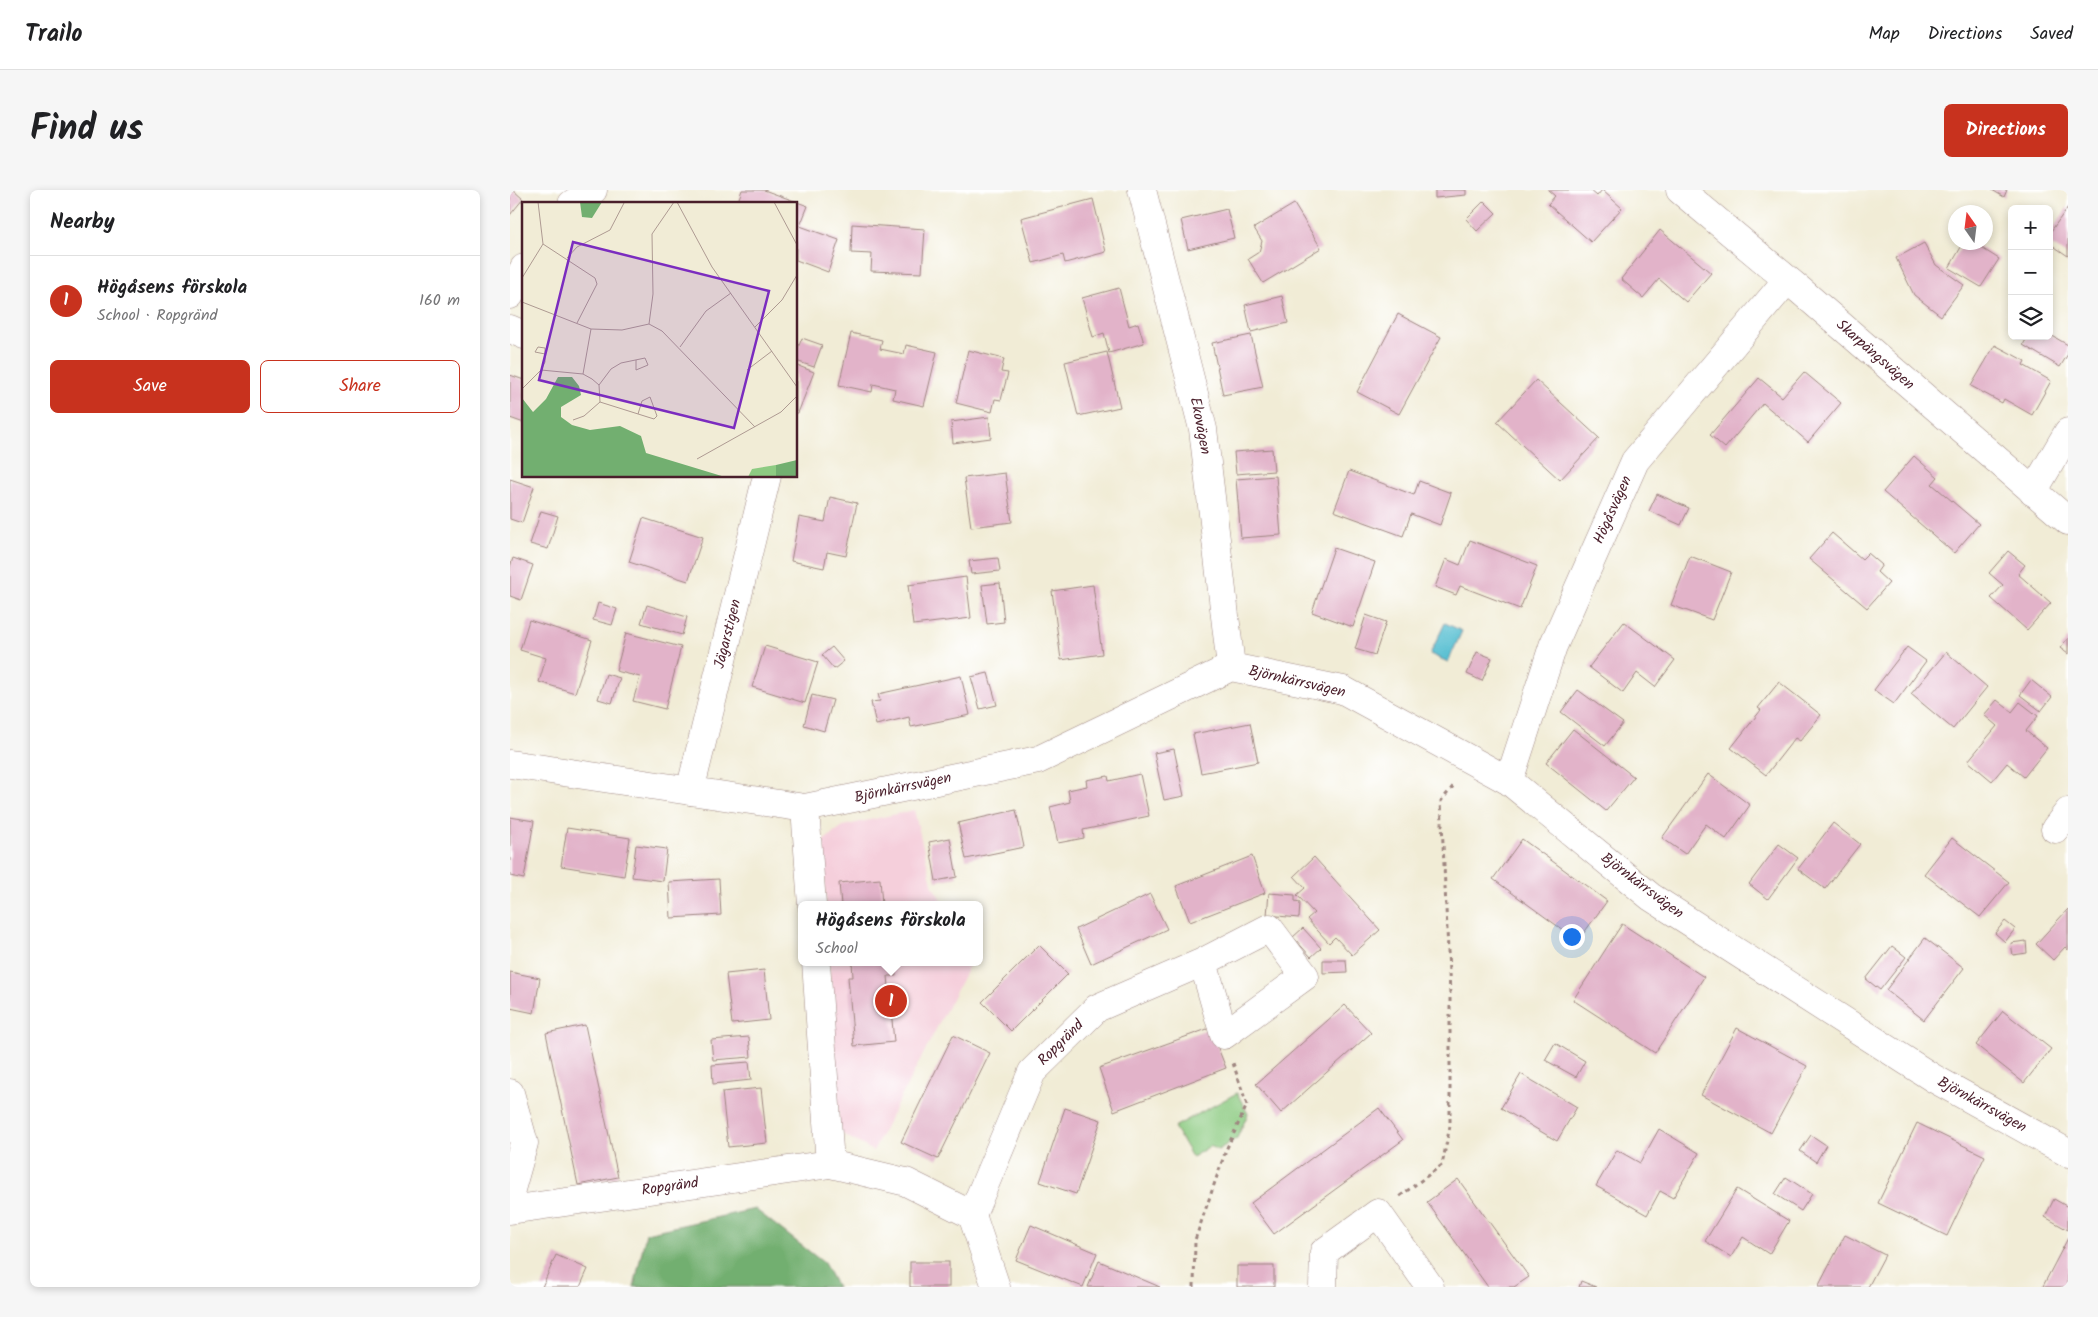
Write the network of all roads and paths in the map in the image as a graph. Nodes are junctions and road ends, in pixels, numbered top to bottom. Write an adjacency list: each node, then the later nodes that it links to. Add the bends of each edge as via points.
1 (593, 190): 4 (street)
2 (1142, 190): 14 (street, Ekovägen, via 1203,429)
3 (1680, 190): 6 (street, Skarpängsvägen)
4 (575, 202)
5 (522, 272): 7 (street)
6 (1787, 280): 12 (street, Skarpängsvägen); 17 (street, Högåsvägen, via 1635,461 1553,646)
7 (510, 295)
8 (510, 329): 9 (street)
9 (522, 334)
10 (2068, 432): 12 (street)
11 (767, 478): 18 (street, Jägarstigen)
12 (2033, 492): 13 (street, Skarpängsvägen)
13 (2068, 521)
14 (1231, 667): 15 (street, Björnkärrsvägen, via 1343,690); 19 (street, Björnkärrsvägen, via 1038,760)
15 (1472, 761): 17 (street, Björnkärrsvägen); 29 (path, via 1441,801 1450,1004 1450,1126 1442,1165)
16 (510, 764): 18 (street, Björnkärrsvägen)
17 (1509, 781): 25 (street, Björnkärrsvägen, via 1651,897 1933,1078)
18 (690, 792): 19 (street, Björnkärrsvägen)
19 (805, 808): 20 (street)
20 (812, 901)
21 (1202, 962): 23 (street); 23 (street, Ropgränd, via 1269,928 1305,976); 30 (street, Ropgränd, via 1097,1008 1032,1072)
22 (816, 966): 26 (street)
23 (1224, 1035): 32 (path, via 1247,1105 1226,1150 1194,1240)
24 (510, 1093): 27 (street, via 524,1143)
25 (2068, 1153)
26 (830, 1164): 28 (street, Ropgränd); 30 (street, Ropgränd, via 906,1182)
27 (510, 1193)
28 (510, 1210)
29 (1378, 1213): 33 (street, via 1324,1252); 34 (street)
30 (972, 1215): 31 (street)
31 (996, 1287)
32 (1194, 1287)
33 (1323, 1287)
34 (1430, 1287)

